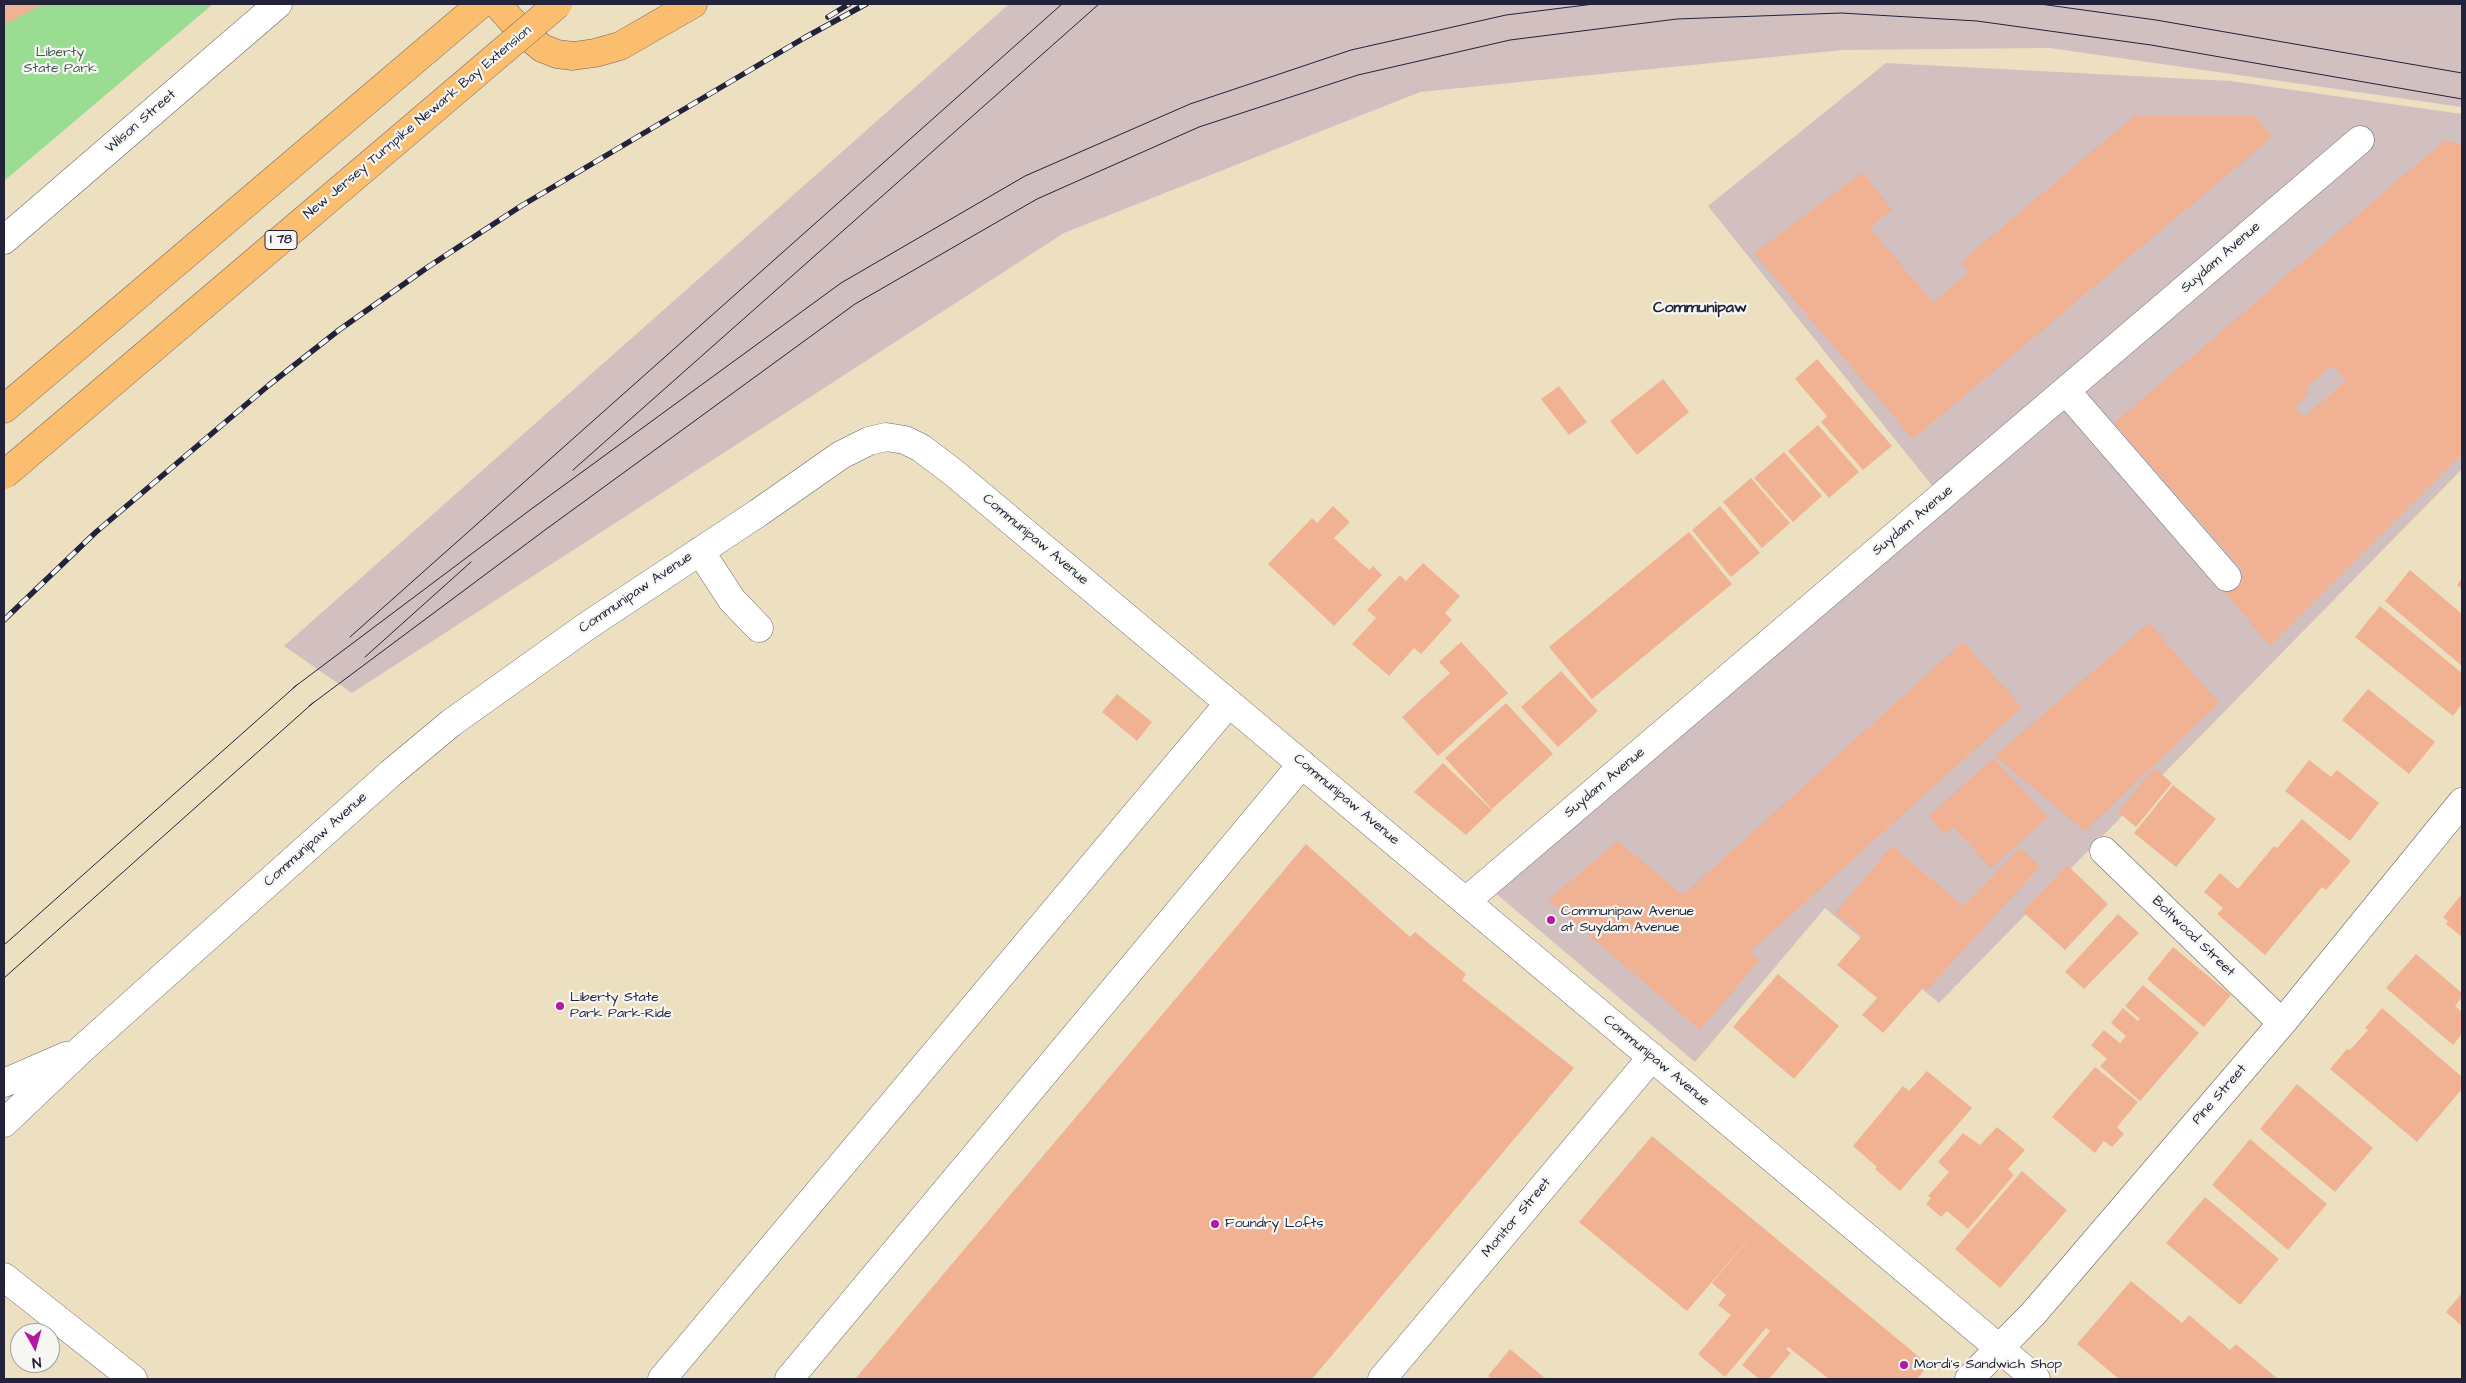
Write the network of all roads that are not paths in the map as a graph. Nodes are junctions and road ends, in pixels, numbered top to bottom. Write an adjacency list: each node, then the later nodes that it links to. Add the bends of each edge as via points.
1 (278, 4): 7 (street, Wilson Street)
2 (481, 4): 9 (highway)
3 (497, 4): 5 (highway, via 542,48 573,56 620,46)
4 (558, 4): 10 (highway, New Jersey Turnpike Newark Bay Extension / I 78, bridge)
5 (693, 4)
6 (2360, 140): 8 (street, Suydam Avenue)
7 (4, 240)
8 (2066, 391): 12 (street); 18 (street, Suydam Avenue)
9 (4, 409)
10 (4, 476)
11 (700, 550): 13 (street, via 732,600); 14 (street, Communipaw Avenue, via 854,447 886,437 905,440 947,467); 20 (street, Communipaw Avenue, via 451,723 391,772)
12 (2227, 577)
13 (759, 628)
14 (1229, 702): 15 (street, Communipaw Avenue); 27 (street)
15 (1302, 764): 18 (street, Communipaw Avenue); 28 (street)
16 (2462, 802): 19 (street, Pine Street)
17 (2104, 851): 19 (street, Boltwood Street)
18 (1466, 901): 21 (street, Communipaw Avenue)
19 (2282, 1023): 25 (street, Pine Street)
20 (83, 1048): 22 (street); 23 (street, Communipaw Avenue)
21 (1652, 1057): 25 (street, Communipaw Avenue); 29 (street, Monitor Street)
22 (4, 1083)
23 (4, 1123)
24 (4, 1277): 26 (street)
25 (2000, 1349): 30 (street, Pine Street); 31 (street, Communipaw Avenue)
26 (133, 1379)
27 (662, 1379)
28 (790, 1379)
29 (1382, 1379)
30 (1970, 1379)
31 (2036, 1379)

